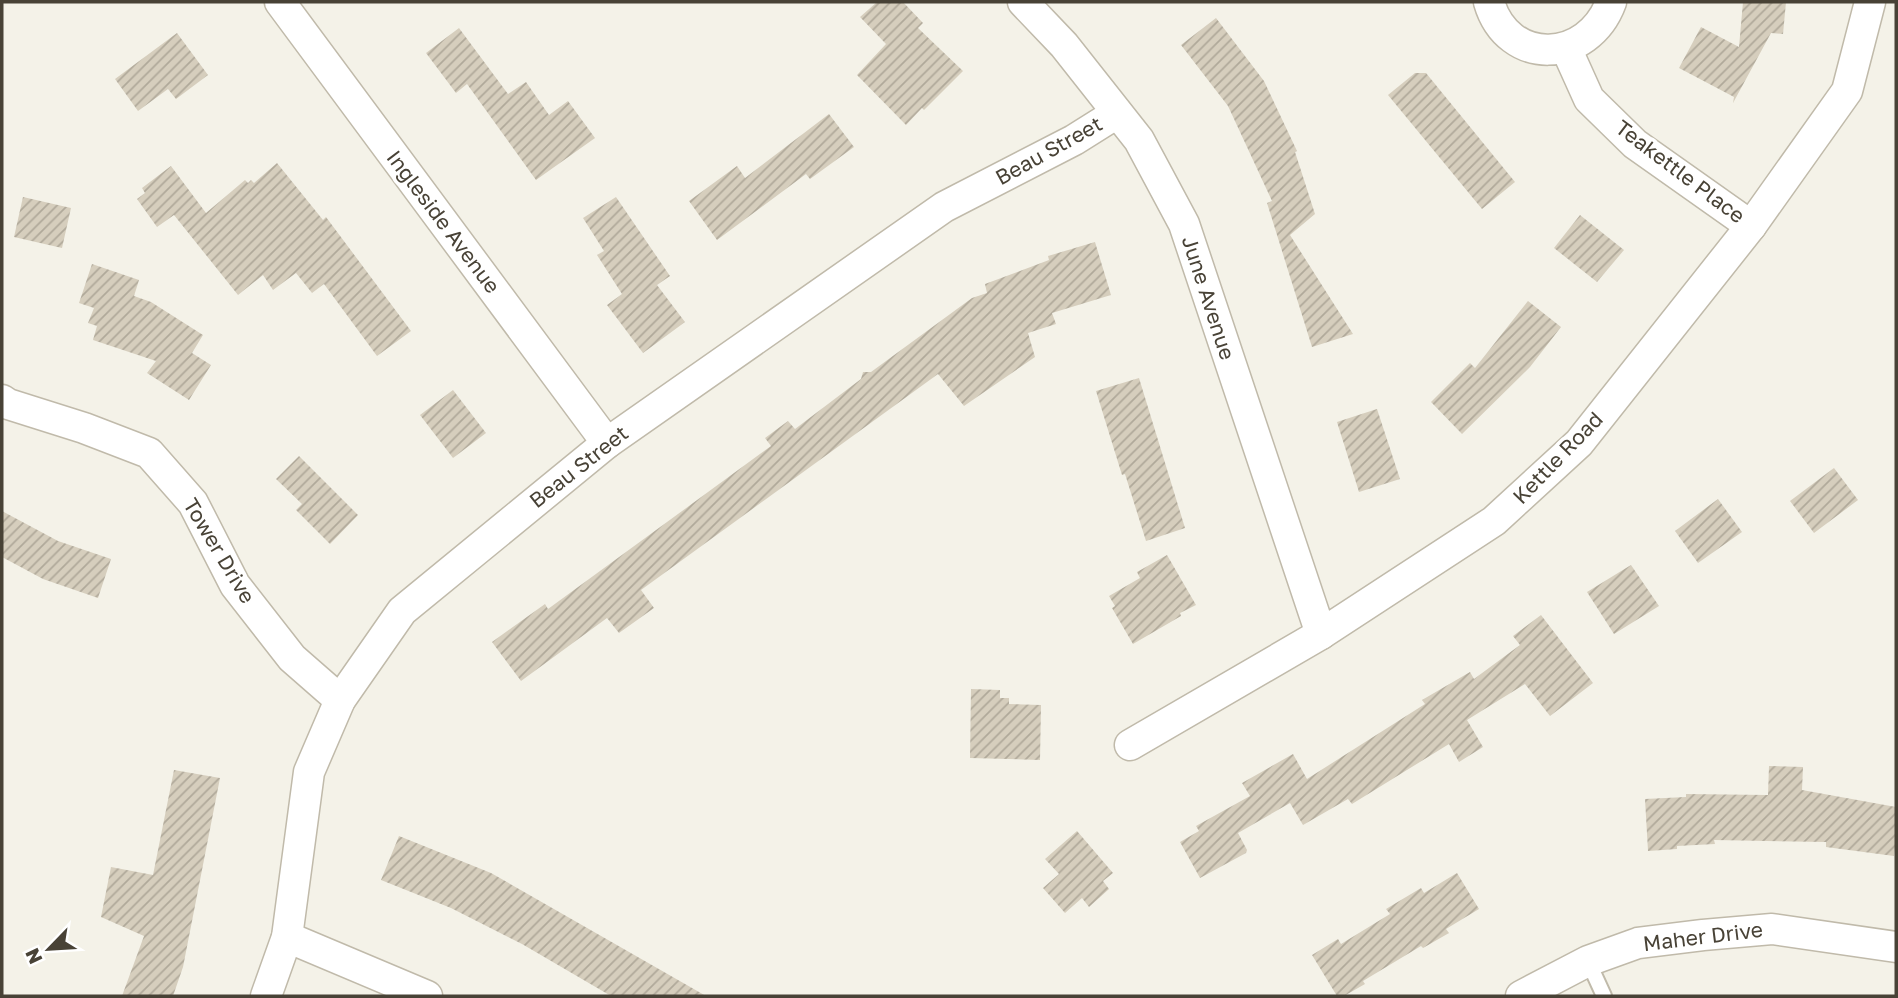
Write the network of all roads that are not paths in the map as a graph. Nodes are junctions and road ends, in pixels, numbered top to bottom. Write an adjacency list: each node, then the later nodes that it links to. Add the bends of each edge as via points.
1 (280, 2): 10 (street, Ingleside Avenue)
2 (1023, 2): 7 (street, June Avenue)
3 (1489, 2): 6 (street, via 1505,32 1523,44 1545,50)
4 (1611, 2): 6 (street, via 1601,23)
5 (1870, 2): 8 (street, Kettle Road, via 1847,91)
6 (1566, 48): 8 (street, Teakettle Place, via 1589,99 1635,144)
7 (1117, 113): 10 (street, Beau Street, via 944,207); 11 (street, June Avenue, via 1139,140 1184,224)
8 (1751, 226): 11 (street, Kettle Road, via 1579,443 1494,522)
9 (2, 400): 12 (street, Tower Drive, via 149,453 193,503 235,585 292,657)
10 (607, 443): 12 (street, Beau Street, via 402,611)
11 (1321, 634): 13 (street, Kettle Road)
12 (340, 700): 14 (street, Beau Street, via 309,772)
13 (1130, 745)
14 (287, 937): 17 (street, Beau Street); 18 (street)
15 (1896, 947): 16 (street, Maher Drive, via 1772,929 1638,943)
16 (1588, 961): 19 (street, Maher Drive); 20 (lane)
17 (265, 996)
18 (427, 996)
19 (1521, 996)
20 (1604, 996)

